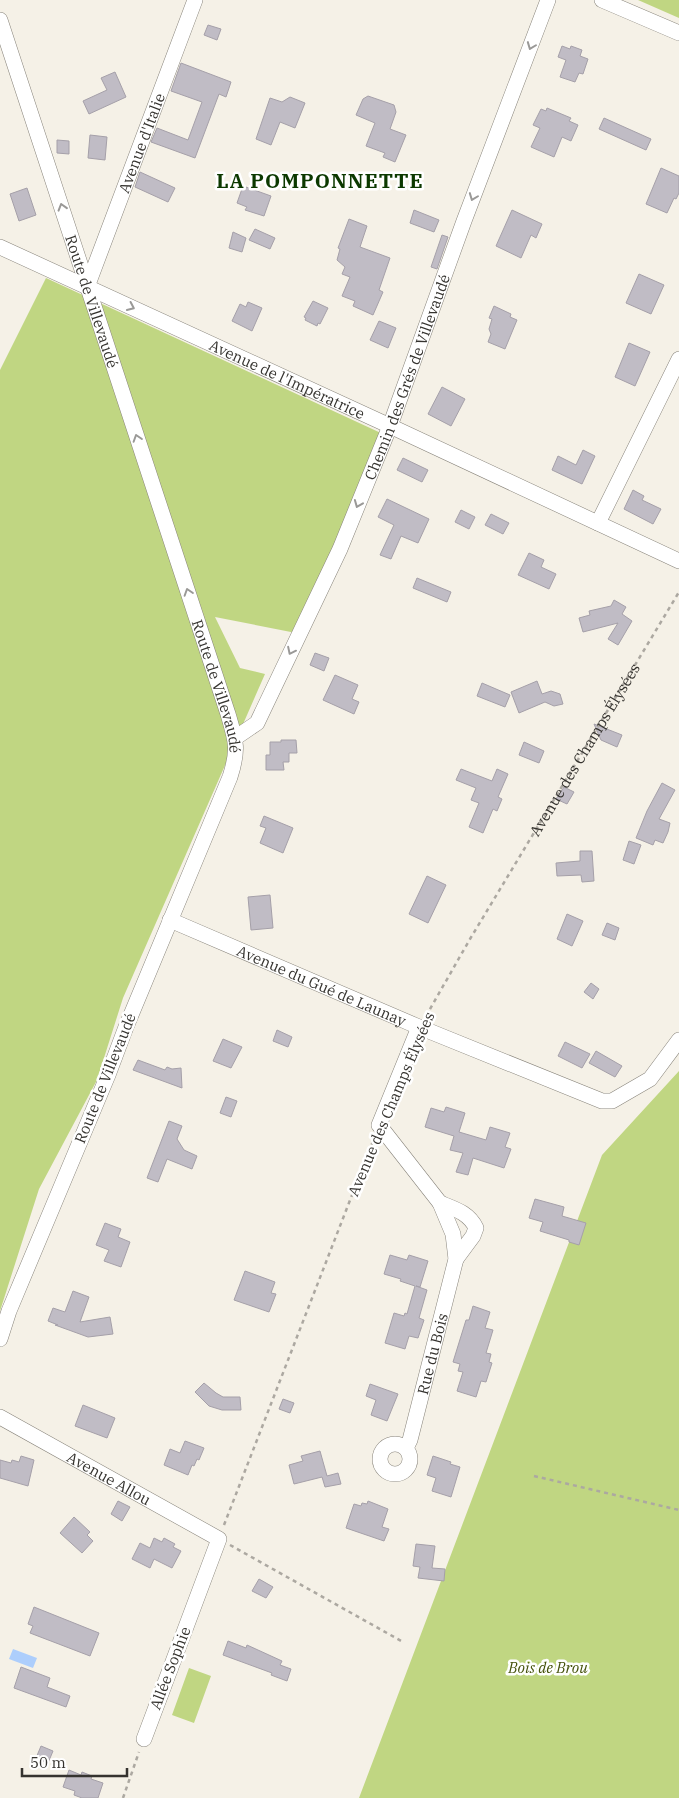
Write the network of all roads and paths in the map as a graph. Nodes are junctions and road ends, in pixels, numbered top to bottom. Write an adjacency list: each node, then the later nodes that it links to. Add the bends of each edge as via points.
1 (196, 0): 7 (street, Avenue d'Italie)
2 (548, 0): 9 (street, Chemin des Grés de Villevaudé, one-way to 9)
3 (602, 0): 5 (street)
4 (0, 20): 7 (street, Route de Villevaudé, one-way to 4)
5 (679, 33)
6 (0, 247): 7 (street, Avenue de l'Impératrice)
7 (87, 287): 9 (street, Avenue de l'Impératrice, one-way to 9); 13 (street, Route de Villevaudé, one-way to 7)
8 (679, 359): 10 (street)
9 (390, 426): 10 (street, Avenue de l'Impératrice); 13 (street, Chemin des Grés de Villevaudé, one-way to 13, via 340,549 257,724)
10 (598, 523): 11 (street, Avenue de l'Impératrice)
11 (679, 561)
12 (679, 592): 15 (path, Avenue des Champs Élysées)
13 (236, 738): 14 (street, Route de Villevaudé, via 236,757 230,777)
14 (170, 920): 15 (street, Avenue du Gué de Launay); 20 (street, Route de Villevaudé)
15 (419, 1028): 16 (street, Avenue du Gué de Launay, via 602,1101 612,1101 650,1079); 17 (street, Avenue des Champs Élysées)
16 (679, 1040)
17 (379, 1125): 18 (street, Rue du Bois); 25 (path, Avenue des Champs Élysées)
18 (440, 1203): 19 (street, Rue du Bois, via 453,1234); 19 (street, Rue du Bois, via 463,1213 476,1228)
19 (456, 1259): 22 (street, Rue du Bois)
20 (0, 1339)
21 (0, 1417): 25 (street, Avenue Allou)
22 (406, 1448)
23 (534, 1476): 24 (path)
24 (679, 1510)
25 (219, 1539): 26 (path); 27 (street, Allée Sophie)
26 (403, 1642)
27 (144, 1739): 28 (path)
28 (123, 1798)

